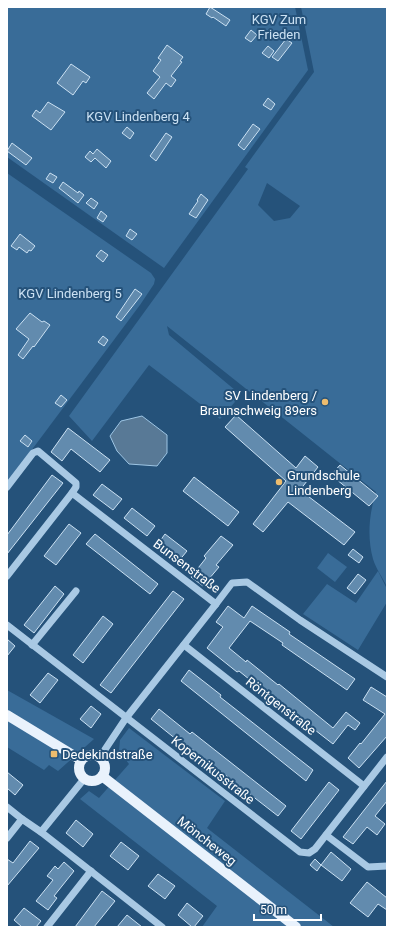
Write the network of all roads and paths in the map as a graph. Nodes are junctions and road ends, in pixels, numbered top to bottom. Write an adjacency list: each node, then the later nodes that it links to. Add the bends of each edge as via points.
1 (7, 486): 2 (street, via 33,453 38,451 76,483)
2 (72, 493): 3 (street); 5 (street, Bunsenstraße)
3 (7, 576)
4 (76, 591): 7 (street)
5 (216, 604): 8 (street); 9 (street, Bunsenstraße, via 232,583 247,582)
6 (7, 625): 7 (street, Kopernikusstraße)
7 (32, 645): 11 (street, Kopernikusstraße)
8 (184, 645): 11 (street); 17 (street, Röntgenstraße)
9 (387, 677)
10 (7, 715): 14 (main road)
11 (126, 718): 13 (street); 21 (street, Kopernikusstraße, via 300,852 309,853)
12 (387, 756): 17 (street, Kopernikusstraße)
13 (100, 757): 14 (main road, via 92,754); 15 (main road, via 105,766)
14 (81, 760): 16 (main road, via 78,770)
15 (102, 776): 16 (main road, via 94,781); 27 (main road, Möncheweg)
16 (84, 779): 20 (street)
17 (364, 786): 21 (street, Kopernikusstraße)
18 (7, 807): 19 (street)
19 (22, 819): 20 (street); 22 (street)
20 (41, 832): 24 (street)
21 (326, 836): 23 (street, via 368,867)
22 (7, 838)
23 (387, 866)
24 (91, 871): 25 (street); 26 (street)
25 (159, 926)
26 (47, 927)
27 (296, 927)

